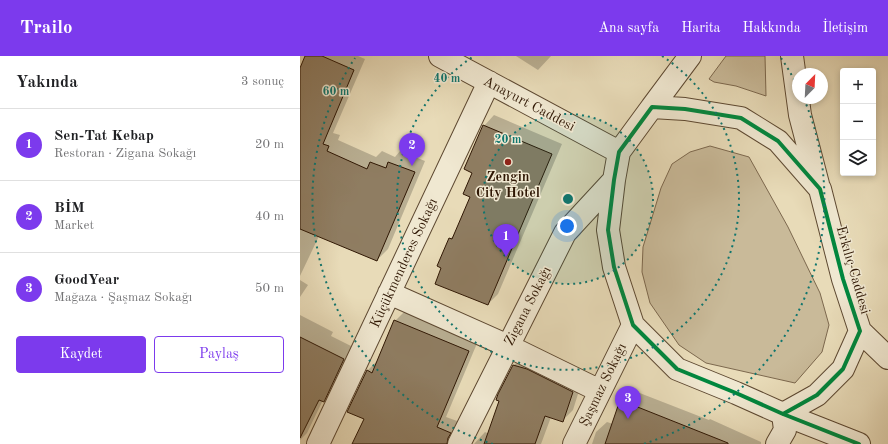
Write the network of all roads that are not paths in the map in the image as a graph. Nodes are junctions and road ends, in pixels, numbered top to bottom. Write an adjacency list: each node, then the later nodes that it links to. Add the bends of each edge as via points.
1 (440, 56): 4 (street, Anayurt Caddesi)
2 (690, 56): 5 (street)
3 (792, 56): 8 (street, Erkılıç Caddesi, via 800,115)
4 (489, 82): 6 (street, Anayurt Caddesi); 9 (street, Küçükmenderes Sokağı)
5 (652, 107): 6 (street); 8 (street, Erkılıç Caddesi, via 685,109 741,118 778,142)
6 (619, 152): 7 (street)
7 (614, 180): 10 (street, via 608,230 614,268); 12 (street, Zigana Sokağı, via 565,233)
8 (820, 189): 11 (street, Erkılıç Caddesi, via 842,279)
9 (389, 293): 12 (street); 16 (street, Küçükmenderes Sokağı)
10 (633, 325): 14 (street, Şaşmaz Sokağı); 15 (street, via 677,369)
11 (860, 331): 13 (street); 15 (street, Erkılıç Caddesi, via 843,369 817,395)
12 (508, 346): 14 (street); 17 (street, Zigana Sokağı)
13 (888, 358)
14 (600, 391): 18 (street, Şaşmaz Sokağı)
15 (783, 414): 19 (street, via 785,430); 20 (street)
16 (318, 444)
17 (459, 444)
18 (574, 444)
19 (777, 444)
20 (859, 444)

